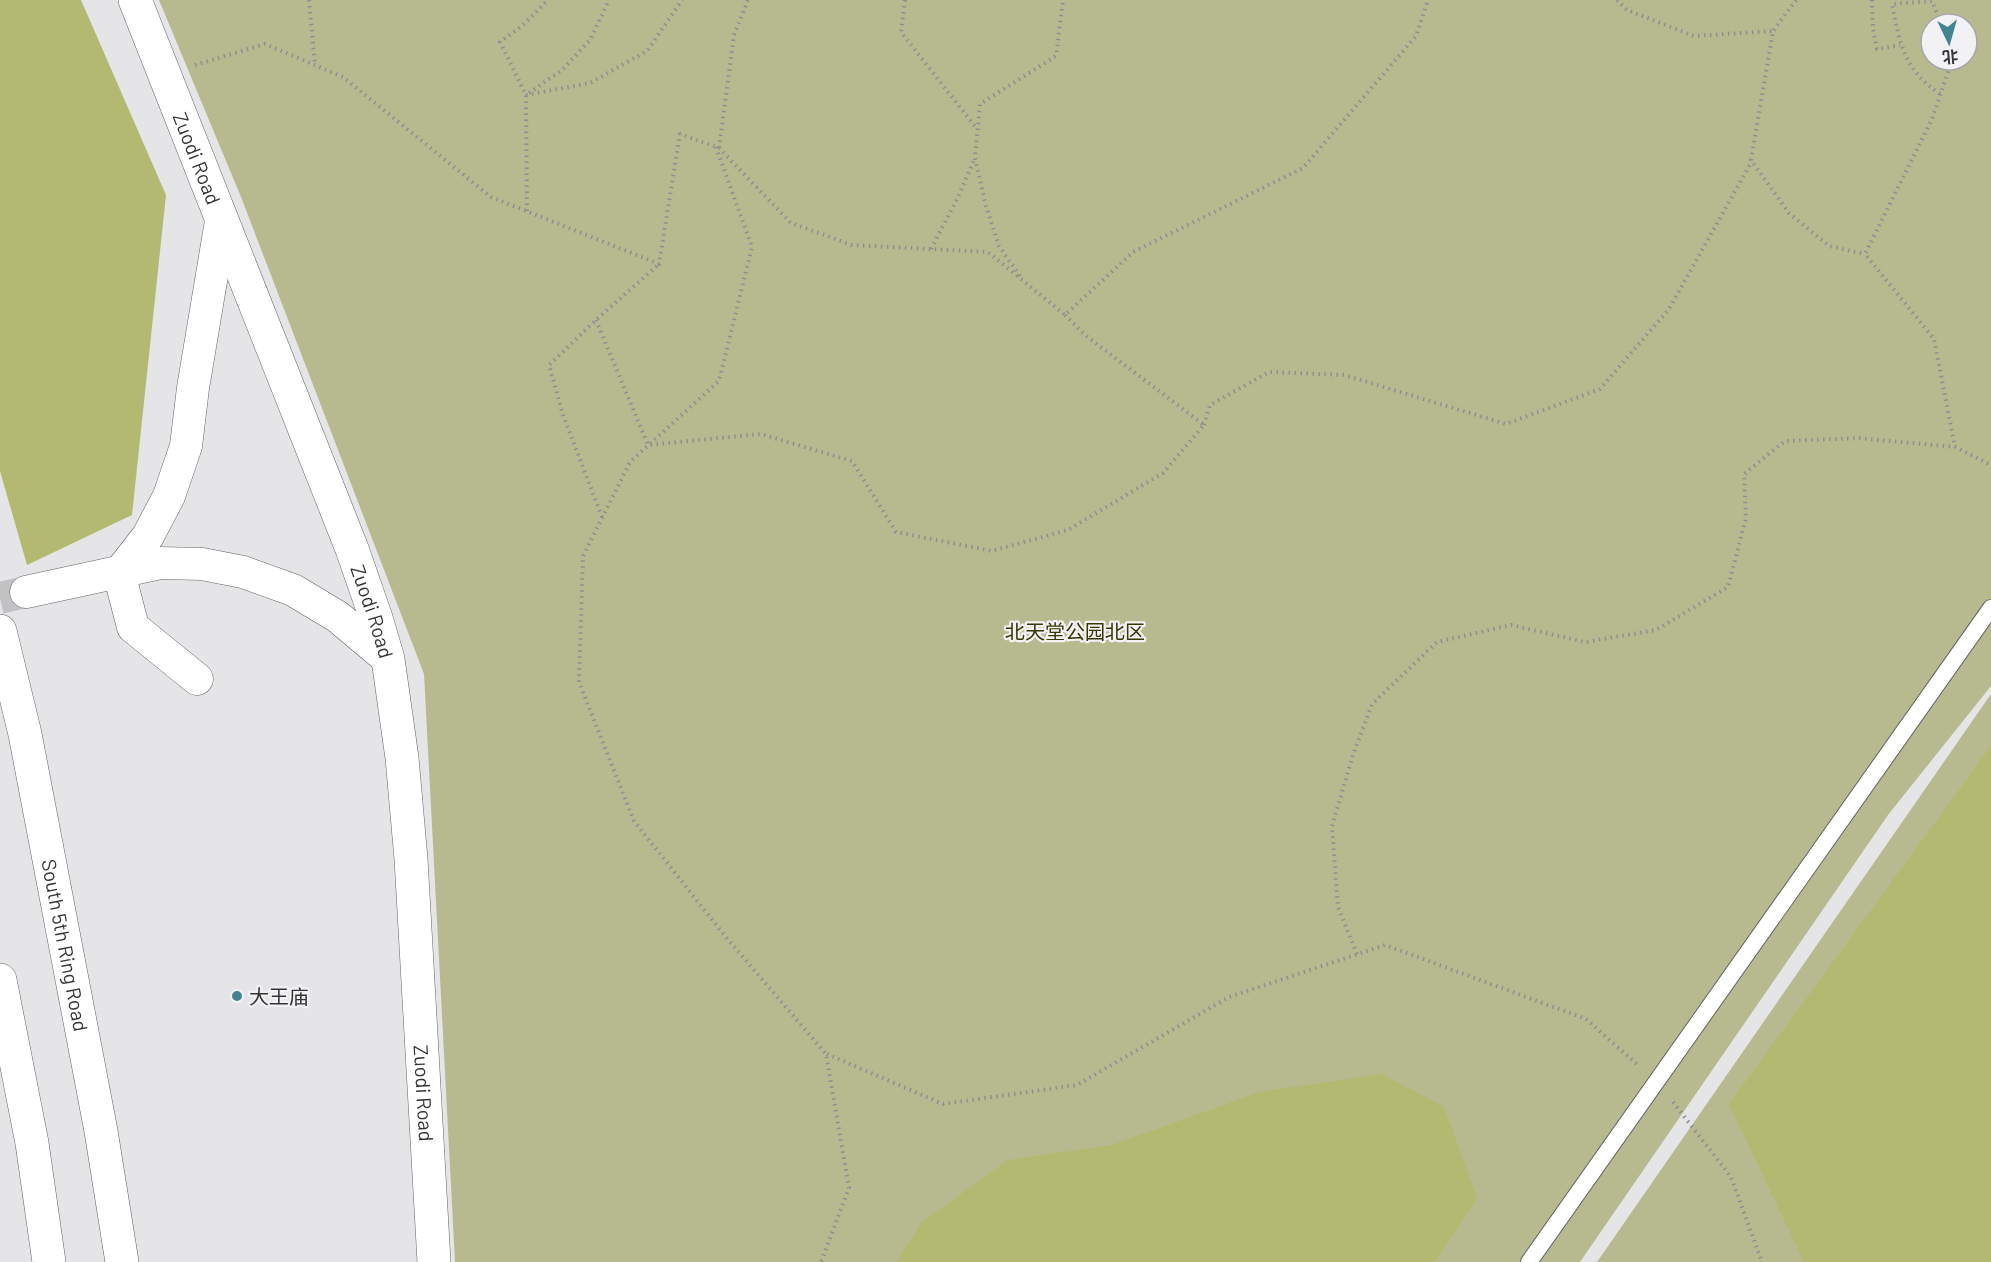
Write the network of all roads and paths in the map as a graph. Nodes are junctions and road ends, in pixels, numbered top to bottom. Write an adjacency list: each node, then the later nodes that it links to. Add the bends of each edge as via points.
1 (135, 0): 18 (main road, Zuodi Road)
2 (309, 0): 16 (path)
3 (548, 0): 20 (path, via 500,42)
4 (609, 0): 20 (path, via 590,40 562,70)
5 (682, 0): 20 (path, via 647,51 590,83)
6 (748, 0): 22 (path, via 734,35)
7 (905, 0): 21 (path, via 901,32)
8 (1063, 0): 21 (path, via 1056,56 980,104)
9 (1428, 0): 31 (path, via 1416,36 1303,168 1133,252)
10 (1617, 0): 14 (path, via 1626,10 1694,36)
11 (1796, 0): 14 (path)
12 (1872, 0): 15 (path, via 1876,50)
13 (1936, 12): 15 (path, via 1932,1 1892,4)
14 (1773, 31): 24 (path)
15 (1900, 45): 19 (path, via 1922,81)
16 (315, 65): 18 (path, via 265,44); 25 (path, via 343,77 491,197)
17 (1948, 72): 19 (path)
18 (164, 75): 26 (main road, Zuodi Road)
19 (1940, 94): 28 (path, via 1932,119)
20 (526, 95): 25 (path)
21 (978, 129): 23 (path)
22 (718, 147): 27 (path, via 791,223 852,245); 29 (path, via 680,134); 34 (path, via 752,246 719,381)
23 (975, 158): 27 (path); 30 (path, via 999,246)
24 (1752, 161): 28 (path, via 1790,213 1829,246); 33 (path, via 1669,309 1600,389 1506,424 1344,375 1269,372 1210,405)
25 (527, 212): 29 (path)
26 (221, 221): 38 (street, via 186,446 169,496 148,536); 42 (main road, Zuodi Road, via 352,549)
27 (931, 249): 30 (path, via 988,252)
28 (1865, 254): 35 (path, via 1934,339)
29 (659, 264): 32 (path)
30 (1025, 282): 31 (path)
31 (1065, 315): 33 (path, via 1085,335)
32 (596, 320): 34 (path); 37 (path, via 549,365 563,415)
33 (1204, 425): 34 (path, via 1163,473 1068,530 992,551 896,532 852,461 761,434)
34 (648, 445): 37 (path, via 630,462)
35 (1955, 447): 36 (path); 44 (path, via 1858,438 1785,441 1744,474 1746,518 1728,587 1656,630 1585,642 1511,625 1437,642 1372,704 1332,826 1338,907)
36 (1991, 465)
37 (602, 518): 46 (path, via 583,556 579,682 634,821)
38 (119, 573): 39 (street); 42 (street, via 160,563 202,564 243,572 293,590 320,606); 43 (street, via 133,627)
39 (26, 591)
40 (1991, 608): 47 (lane)
41 (0, 631): 49 (main road, South 5th Ring Road, via 25,734 101,1131)
42 (388, 659): 50 (main road, Zuodi Road, via 411,859)
43 (196, 679)
44 (1357, 954): 46 (path, via 1229,997 1077,1085 944,1104); 47 (path, via 1385,945 1586,1019)
45 (0, 980): 48 (main road, via 32,1143)
46 (826, 1054): 51 (path, via 849,1188)
47 (1657, 1081): 52 (lane); 53 (path, via 1731,1178)
48 (49, 1262)
49 (122, 1262)
50 (434, 1262)
51 (821, 1262)
52 (1528, 1262)
53 (1762, 1262)

